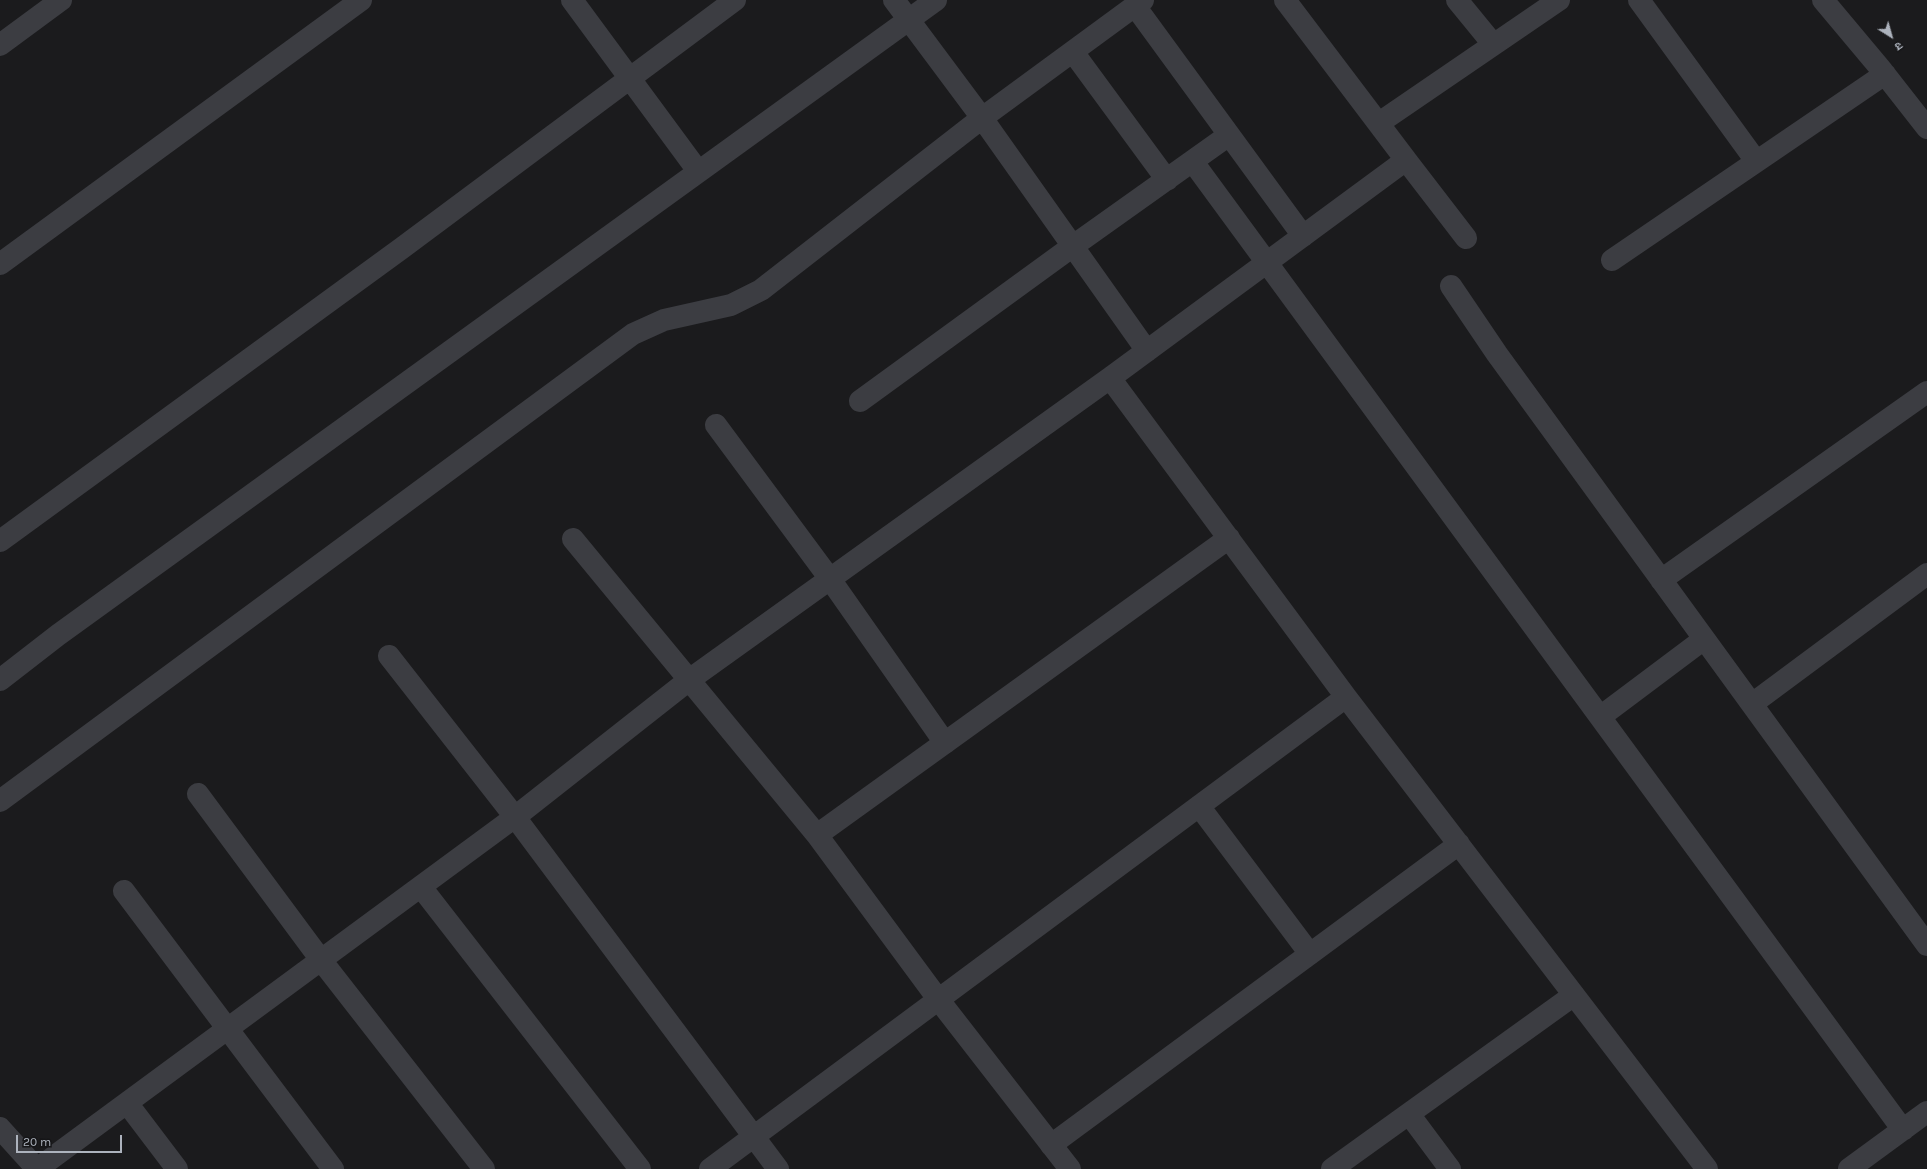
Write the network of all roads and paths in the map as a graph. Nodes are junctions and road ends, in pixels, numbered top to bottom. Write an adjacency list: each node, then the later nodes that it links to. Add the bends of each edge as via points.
1 (61, 0): 15 (street)
2 (361, 0): 33 (street)
3 (572, 0): 18 (street)
4 (735, 0): 18 (street)
5 (894, 0): 13 (street)
6 (936, 0): 13 (street)
7 (1285, 0): 20 (street)
8 (1457, 0): 14 (street)
9 (1559, 0): 14 (street)
10 (1640, 0): 24 (street)
11 (1823, 0): 17 (street)
12 (1139, 3): 16 (street); 22 (street)
13 (908, 20): 19 (street); 26 (street)
14 (1493, 44): 20 (street)
15 (0, 45)
16 (1073, 52): 19 (street); 27 (street)
17 (1885, 74): 21 (street); 24 (street)
18 (629, 78): 26 (street); 42 (street, via 396,252)
19 (982, 118): 30 (street); 55 (street, via 761,290 731,305 664,320 633,334)
20 (1379, 123): 23 (street)
21 (1927, 128)
22 (1230, 135): 25 (street); 28 (street)
23 (1406, 160): 28 (street); 29 (street)
24 (1756, 161): 31 (street)
25 (1193, 162): 27 (street); 32 (street)
26 (698, 171): 48 (street, via 58,635)
27 (1167, 180): 30 (street)
28 (1303, 236): 32 (street)
29 (1466, 238)
30 (1073, 246): 35 (street); 38 (street)
31 (1612, 260)
32 (1267, 263): 35 (street); 52 (street)
33 (0, 264)
34 (1451, 286): 45 (street)
35 (1147, 351): 36 (street)
36 (1110, 378): 40 (street); 44 (street)
37 (1927, 392): 45 (street)
38 (860, 401)
39 (716, 424): 44 (street)
40 (1229, 538): 50 (street); 53 (street)
41 (574, 539): 49 (street)
42 (0, 541)
43 (1927, 574): 51 (street)
44 (830, 579): 49 (street); 53 (street)
45 (1661, 580): 46 (street)
46 (1704, 639): 51 (street); 52 (street)
47 (389, 656): 57 (street)
48 (0, 680)
49 (689, 680): 57 (street); 58 (street)
50 (1346, 697): 56 (street); 59 (street)
51 (1752, 704): 62 (street)
52 (1600, 717): 72 (street)
53 (945, 743): 58 (street)
54 (198, 794): 64 (street)
55 (0, 801)
56 (1199, 806): 63 (street); 66 (street)
57 (515, 817): 60 (street); 73 (street)
58 (817, 836): 66 (street)
59 (1459, 844): 63 (street); 65 (street)
60 (420, 887): 64 (street); 79 (street)
61 (124, 891): 67 (street)
62 (1927, 945)
63 (1310, 954): 74 (street)
64 (321, 960): 67 (street); 78 (street)
65 (1574, 995): 70 (street); 85 (street)
66 (938, 999): 73 (street); 74 (street)
67 (228, 1029): 68 (street); 77 (street)
68 (127, 1103): 75 (street); 76 (street)
69 (1927, 1112): 72 (street)
70 (1409, 1114): 83 (street); 84 (street)
71 (0, 1128): 75 (street)
72 (1903, 1130): 86 (street)
73 (753, 1137): 80 (street); 81 (street)
74 (1051, 1145): 82 (street)
75 (37, 1169)
76 (177, 1169)
77 (332, 1169)
78 (484, 1169)
79 (640, 1169)
80 (710, 1169)
81 (778, 1169)
82 (1070, 1169)
83 (1332, 1169)
84 (1450, 1169)
85 (1707, 1169)
86 (1849, 1169)

